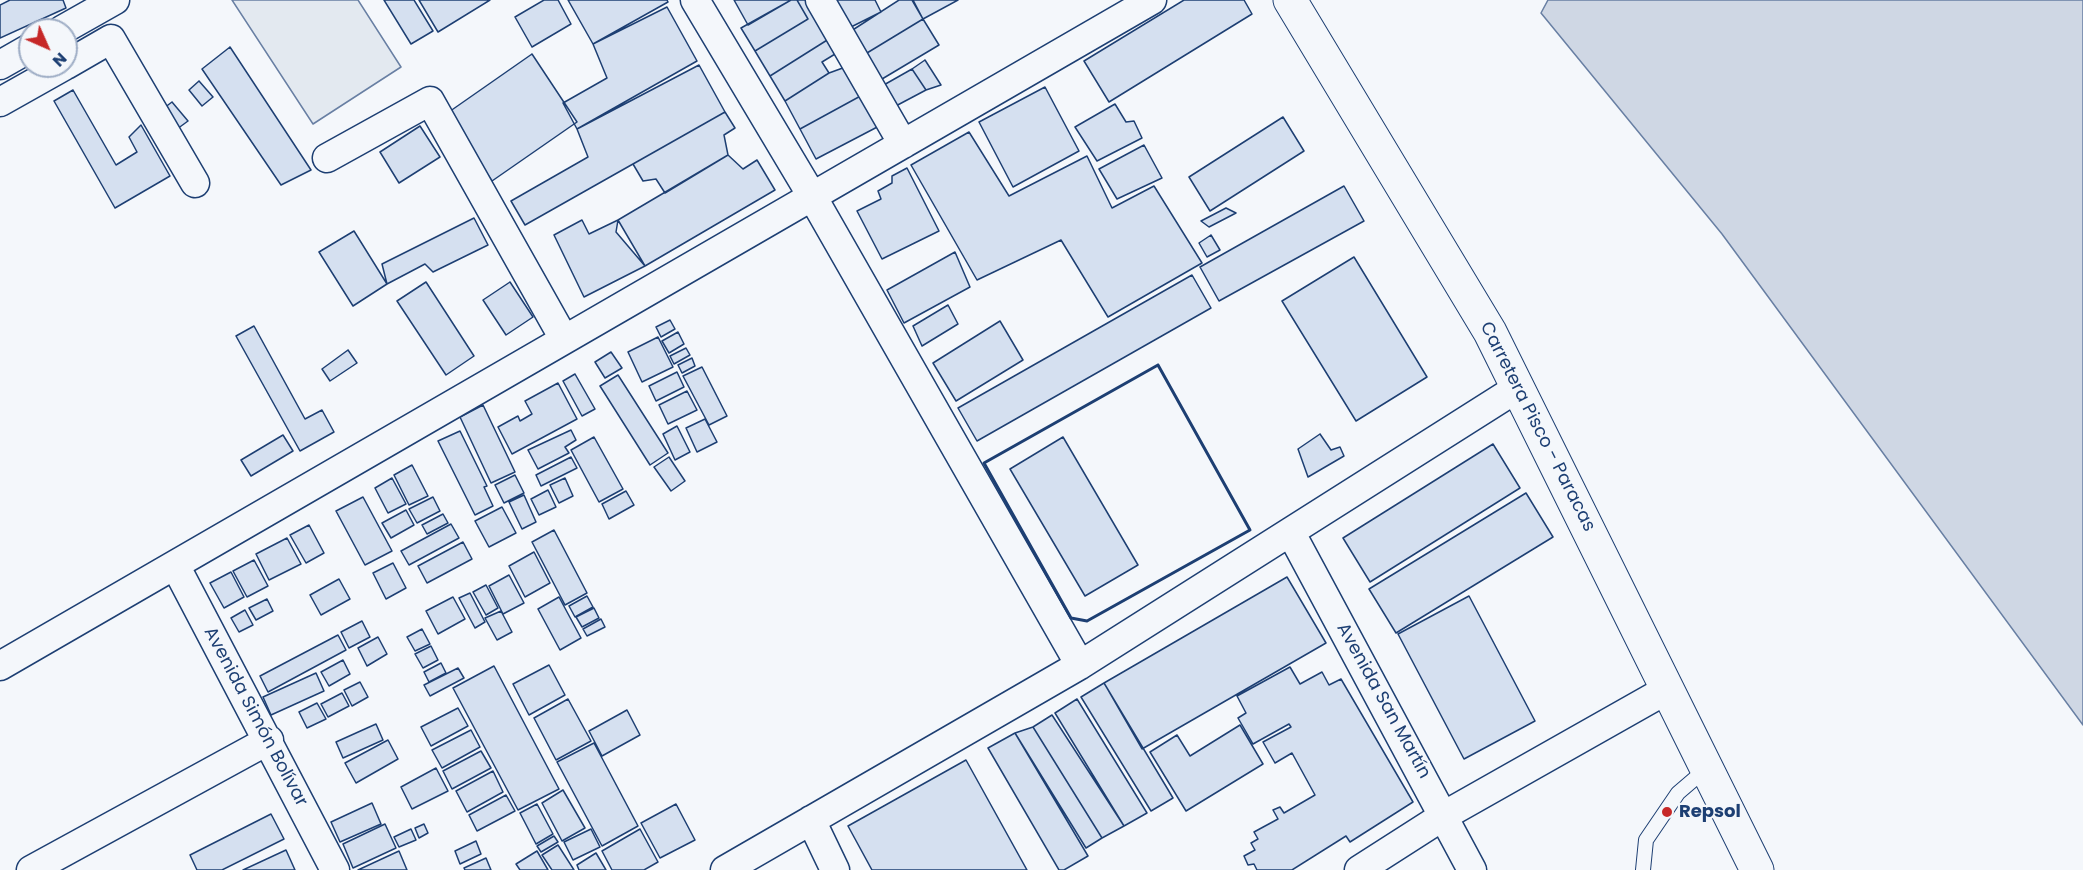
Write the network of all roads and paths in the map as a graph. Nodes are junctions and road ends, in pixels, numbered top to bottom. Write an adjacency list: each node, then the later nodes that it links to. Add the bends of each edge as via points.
1 (116, 0): 6 (street)
2 (695, 0): 15 (street)
3 (820, 0): 12 (street)
4 (1152, 0): 12 (street)
5 (1290, 0): 17 (main road, Carretera Pisco - Paracas, via 1490,332)
6 (78, 21)
7 (18, 55): 9 (street)
8 (78, 58): 14 (street, via 111,39)
9 (0, 65)
10 (42, 78): 11 (street)
11 (0, 102)
12 (903, 144): 15 (street)
13 (327, 158): 16 (street, via 430,101)
14 (195, 183)
15 (812, 196): 16 (street); 21 (street)
16 (564, 339): 19 (street)
17 (1519, 387): 18 (street); 22 (main road, Carretera Pisco - Paracas)
18 (1291, 533): 21 (street); 25 (street, Avenida San Martín)
19 (175, 565): 20 (street); 23 (street, Avenida Simón Bolívar)
20 (2, 660)
21 (1080, 665): 26 (street)
22 (1668, 689): 24 (main road, Carretera Pisco - Paracas); 25 (street)
23 (269, 740): 27 (street); 28 (street, Avenida Simón Bolívar)
24 (1707, 769): 33 (lane, via 1678,793 1646,840); 34 (main road, Carretera Pisco - Paracas)
25 (1445, 815): 31 (street); 32 (street, Avenida San Martín)
26 (811, 820): 29 (street); 30 (street)
27 (31, 870)
28 (335, 870)
29 (725, 870)
30 (835, 870)
31 (1359, 870)
32 (1472, 870)
33 (1643, 870)
34 (1756, 870)

